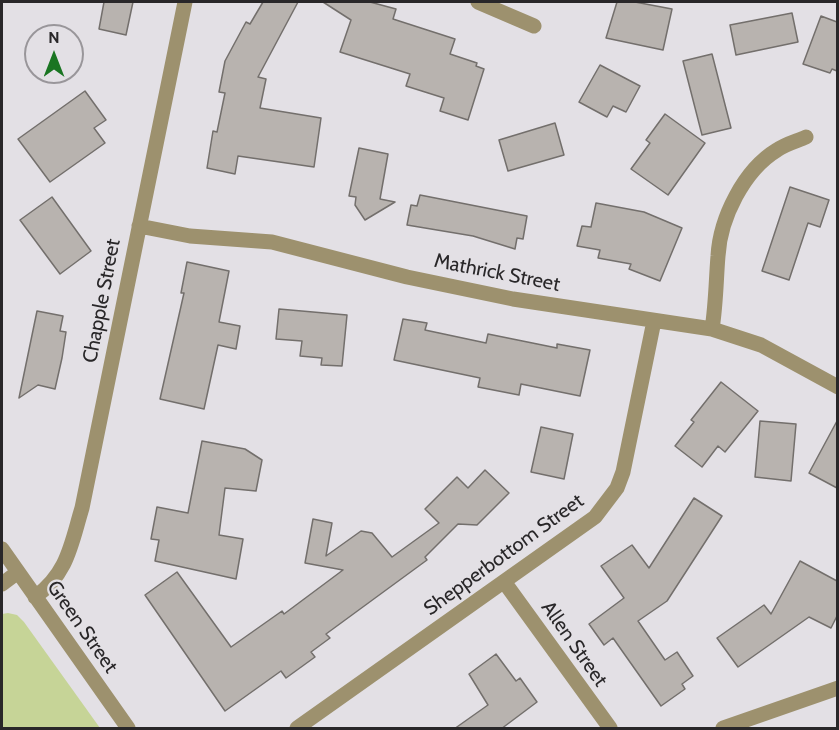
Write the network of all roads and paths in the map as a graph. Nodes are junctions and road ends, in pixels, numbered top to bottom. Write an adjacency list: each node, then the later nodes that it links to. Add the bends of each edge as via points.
1 (184, 2): 5 (street, Chapple Street)
2 (478, 2): 3 (street)
3 (534, 26)
4 (806, 137): 7 (street, via 777,149 764,160 730,210 718,254)
5 (139, 226): 6 (street, Mathrick Street, via 200,237 272,242 430,282 567,309); 13 (street, Chapple Street, via 82,508 65,565 52,585)
6 (654, 321): 7 (street, Mathrick Street); 11 (street, Shepperbottom Street, via 629,452 617,488 595,517)
7 (712, 329): 8 (street, Mathrick Street, via 761,345)
8 (837, 387)
9 (2, 549): 10 (street, Green Street)
10 (18, 572): 12 (street); 13 (street, Green Street)
11 (504, 583): 16 (street, Shepperbottom Street); 17 (street, Allen Street)
12 (2, 584)
13 (35, 597): 15 (street, Green Street)
14 (837, 688): 18 (street)
15 (128, 729)
16 (297, 729)
17 (610, 729)
18 (723, 729)

